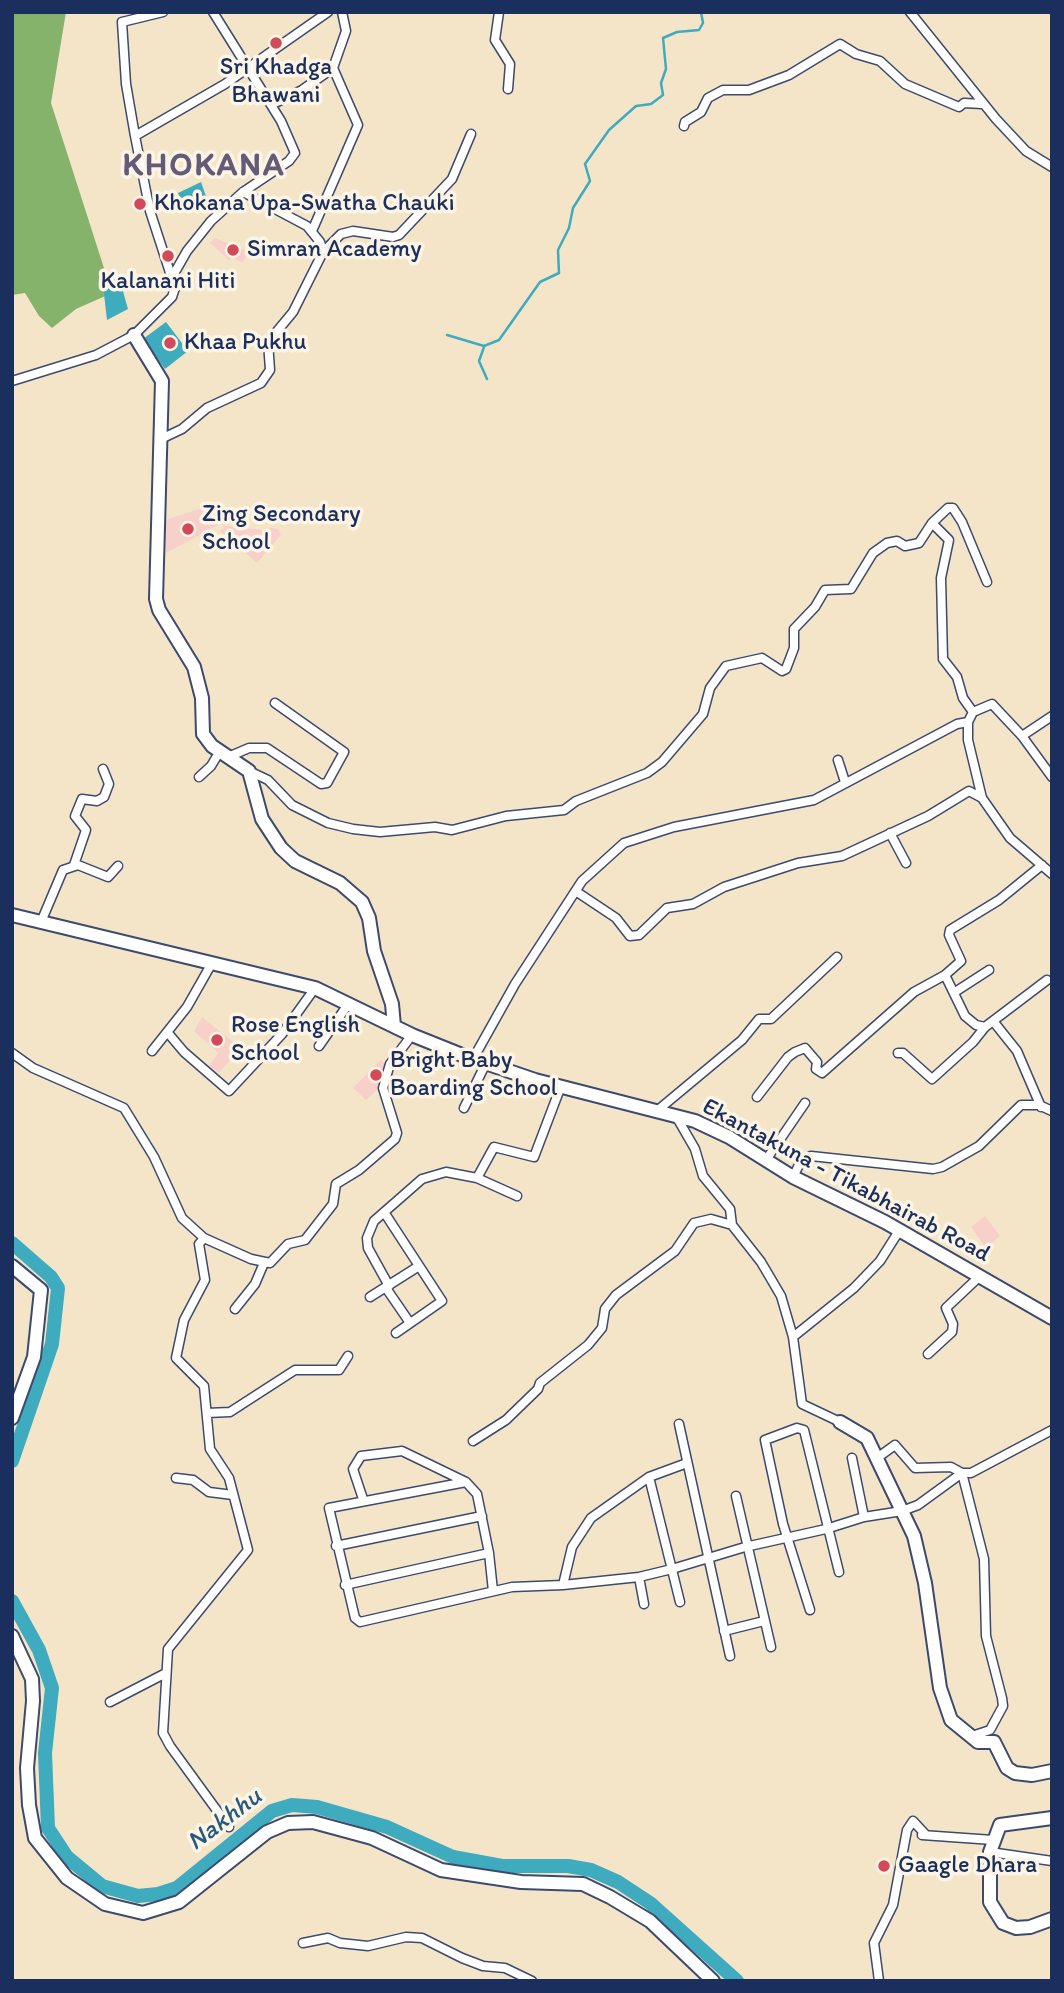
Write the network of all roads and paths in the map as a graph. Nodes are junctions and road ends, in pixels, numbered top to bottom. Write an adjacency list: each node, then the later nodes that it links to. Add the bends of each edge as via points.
1 (163, 12): 14 (street, via 122,22)
2 (213, 12): 7 (street)
3 (328, 12): 7 (street)
4 (342, 12): 8 (street, via 346,31)
5 (499, 12): 9 (street, via 495,40 510,64)
6 (910, 12): 10 (street)
7 (248, 67): 11 (street); 14 (street)
8 (333, 68): 11 (street); 17 (street, via 358,125)
9 (508, 89)
10 (982, 104): 12 (street, via 959,107 905,84 880,61 840,44 789,75 749,90 723,90 708,98 701,112); 15 (street, via 1026,150)
11 (271, 105): 16 (street, via 295,153)
12 (684, 126)
13 (471, 134): 18 (street, via 452,179 399,234 353,231 341,234)
14 (135, 136): 19 (street, via 150,211)
15 (1052, 167)
16 (243, 192): 17 (street); 19 (street, via 211,221)
17 (313, 231): 18 (street)
18 (323, 252): 22 (street, via 293,312 268,342 267,377 207,408)
19 (172, 278): 20 (street, via 173,297)
20 (134, 335): 21 (street, via 96,355); 22 (street, via 162,381)
21 (12, 381)
22 (163, 438): 30 (street, via 156,599 194,667 202,698 202,734)
23 (932, 523): 24 (street, via 953,508); 26 (street, via 949,540 942,578 943,659); 33 (street, via 919,543 887,542 873,553 851,589 825,590 794,629 794,648 786,669 762,658 726,666 710,688 703,714 662,762 564,810 506,816 452,831 435,827 380,832 354,829 321,821 292,805 268,780)
24 (987, 582)
25 (275, 703): 30 (street, via 344,752 327,783 321,784 267,748)
26 (973, 712): 28 (street); 29 (street, via 992,704)
27 (1052, 716): 29 (street)
28 (968, 722): 36 (street); 37 (street)
29 (1022, 736): 35 (street)
30 (224, 754): 33 (street); 34 (street)
31 (838, 760): 36 (street)
32 (103, 769): 40 (street, via 108,784 104,797 82,799 75,816 86,831)
33 (249, 771): 56 (street, via 262,819 281,848 295,862 340,883 362,902 392,1004)
34 (198, 777)
35 (1052, 777)
36 (845, 782): 44 (street, via 814,800 674,827 624,843 596,866)
37 (982, 798): 38 (street, via 969,791); 41 (street, via 1010,838)
38 (890, 834): 39 (street); 44 (street, via 842,856 798,863 724,887 693,904 667,908 639,935 630,936 616,918)
39 (906, 863)
40 (74, 865): 42 (street, via 108,877); 46 (street, via 59,875)
41 (1042, 865): 43 (street); 50 (street, via 999,900 950,930 961,961)
42 (118, 866)
43 (1052, 874)
44 (577, 892): 63 (street, via 515,984)
45 (12, 915): 46 (street, Ekantakuna - Tikabhairab Road)
46 (41, 922): 48 (street, Ekantakuna - Tikabhairab Road)
47 (837, 957): 69 (street, via 771,1019 760,1019 742,1040)
48 (212, 963): 52 (street, Ekantakuna - Tikabhairab Road); 57 (street)
49 (989, 970): 53 (street)
50 (945, 975): 53 (street); 65 (street, via 914,992 822,1073 805,1048 795,1052)
51 (1047, 980): 55 (street)
52 (314, 988): 54 (street, Ekantakuna - Tikabhairab Road); 57 (street, via 282,1034 229,1091)
53 (955, 992): 55 (street, via 965,1016 976,1025)
54 (349, 1003): 56 (street, Ekantakuna - Tikabhairab Road); 59 (street)
55 (989, 1024): 62 (street, via 932,1079); 67 (street, via 1017,1051)
56 (394, 1026): 58 (street, Ekantakuna - Tikabhairab Road)
57 (168, 1032): 60 (street)
58 (412, 1035): 63 (street, Ekantakuna - Tikabhairab Road); 80 (street, via 390,1064 383,1088 397,1133 394,1139 336,1184 333,1204 305,1240 288,1244 270,1263)
59 (319, 1046)
60 (152, 1051)
61 (12, 1053): 79 (street, via 33,1068 124,1108 155,1157 182,1218)
62 (898, 1053)
63 (480, 1061): 64 (street, Ekantakuna - Tikabhairab Road); 68 (street)
64 (561, 1086): 69 (street, Ekantakuna - Tikabhairab Road); 74 (street, via 534,1157 494,1147)
65 (757, 1097)
66 (805, 1103): 72 (street)
67 (1041, 1107): 70 (street); 73 (street, via 1021,1105 979,1146 942,1167 811,1156)
68 (464, 1108)
69 (658, 1110): 71 (street, Ekantakuna - Tikabhairab Road)
70 (1052, 1111)
71 (676, 1116): 72 (street, Ekantakuna - Tikabhairab Road, via 729,1137); 77 (street, via 695,1149 703,1176 730,1209)
72 (766, 1160): 73 (street, Ekantakuna - Tikabhairab Road)
73 (793, 1177): 78 (street, Ekantakuna - Tikabhairab Road)
74 (477, 1178): 75 (street); 76 (street, via 446,1172 422,1179)
75 (517, 1196)
76 (384, 1212): 82 (street); 84 (street, via 367,1238)
77 (732, 1225): 90 (street, via 781,1296); 98 (street, via 711,1219 694,1223 675,1251 616,1295 605,1309 602,1328 588,1345 540,1383 506,1420)
78 (899, 1231): 83 (street, Ekantakuna - Tikabhairab Road); 90 (street, via 880,1261 854,1288)
79 (204, 1238): 80 (street); 93 (street, via 199,1244 205,1280 184,1320 176,1359 204,1386)
80 (264, 1263): 86 (street, via 255,1284)
81 (12, 1266): 94 (street, via 41,1290 34,1357)
82 (419, 1266): 84 (street); 88 (street, via 442,1301)
83 (980, 1276): 87 (street, Ekantakuna - Tikabhairab Road); 91 (street, via 946,1308 952,1332)
84 (388, 1287): 85 (street); 88 (street)
85 (370, 1297)
86 (235, 1309)
87 (1052, 1318)
88 (410, 1323): 89 (street)
89 (396, 1333)
90 (793, 1337): 95 (street, via 802,1404)
91 (928, 1354)
92 (348, 1356): 93 (street, via 340,1370 288,1372 230,1412)
93 (207, 1413): 106 (street, via 210,1449 229,1478)
94 (12, 1418)
95 (841, 1422): 100 (street, via 867,1438)
96 (679, 1424): 101 (street)
97 (1052, 1430): 102 (street)
98 (473, 1441)
99 (852, 1458): 111 (street)
100 (877, 1458): 102 (street, via 895,1444 915,1468 951,1467); 109 (street)
101 (687, 1463): 103 (street); 117 (street)
102 (962, 1473): 109 (street); 134 (street, via 984,1559 986,1636 1003,1706 990,1730)
103 (649, 1477): 118 (street); 122 (street, via 591,1518 572,1547)
104 (176, 1478): 106 (street, via 193,1480 209,1492)
105 (466, 1482): 108 (street); 108 (street, via 402,1451 361,1455 353,1469); 110 (street, via 475,1489)
106 (233, 1495): 132 (street, via 248,1550 174,1639 165,1658)
107 (736, 1496): 115 (street)
108 (363, 1499): 114 (street, via 328,1508)
109 (902, 1511): 111 (street); 134 (street, via 918,1548 940,1688 951,1720)
110 (482, 1516): 114 (street); 116 (street)
111 (864, 1517): 112 (street)
112 (826, 1529): 113 (street); 113 (street, via 804,1430 797,1428 765,1440); 119 (street)
113 (787, 1537): 115 (street); 126 (street)
114 (336, 1546): 121 (street)
115 (746, 1547): 117 (street); 127 (street)
116 (489, 1553): 121 (street); 123 (street)
117 (708, 1557): 118 (street); 128 (street)
118 (672, 1569): 120 (street); 124 (street)
119 (839, 1572)
120 (639, 1577): 122 (street); 125 (street)
121 (345, 1584): 123 (street, via 351,1614 360,1622)
122 (563, 1585): 123 (street)
123 (493, 1591)
124 (680, 1602)
125 (644, 1604)
126 (810, 1611)
127 (764, 1621): 128 (street); 130 (street)
128 (724, 1631): 131 (street)
129 (12, 1636): 143 (street, via 32,1679 27,1768 35,1838 67,1878 105,1904 143,1913 179,1902 267,1832 288,1823 313,1822 372,1838 441,1870 521,1882 583,1884 650,1922)
130 (771, 1647)
131 (730, 1656)
132 (166, 1673): 133 (street); 137 (street, via 165,1739)
133 (110, 1702)
134 (969, 1736): 135 (street, via 978,1742 994,1742 1007,1768 1015,1773)
135 (1052, 1771)
136 (1052, 1818): 138 (street, via 1000,1825)
137 (229, 1827)
138 (991, 1846): 139 (street); 140 (street, via 990,1902 1000,1920 1016,1928); 144 (street, via 924,1835 913,1821 893,1905 874,1943)
139 (1052, 1861)
140 (1052, 1919)
141 (303, 1943): 142 (street, via 316,1938 368,1946 422,1938 462,1958 505,1968)
142 (532, 1981)
143 (713, 1981)
144 (879, 1981)

